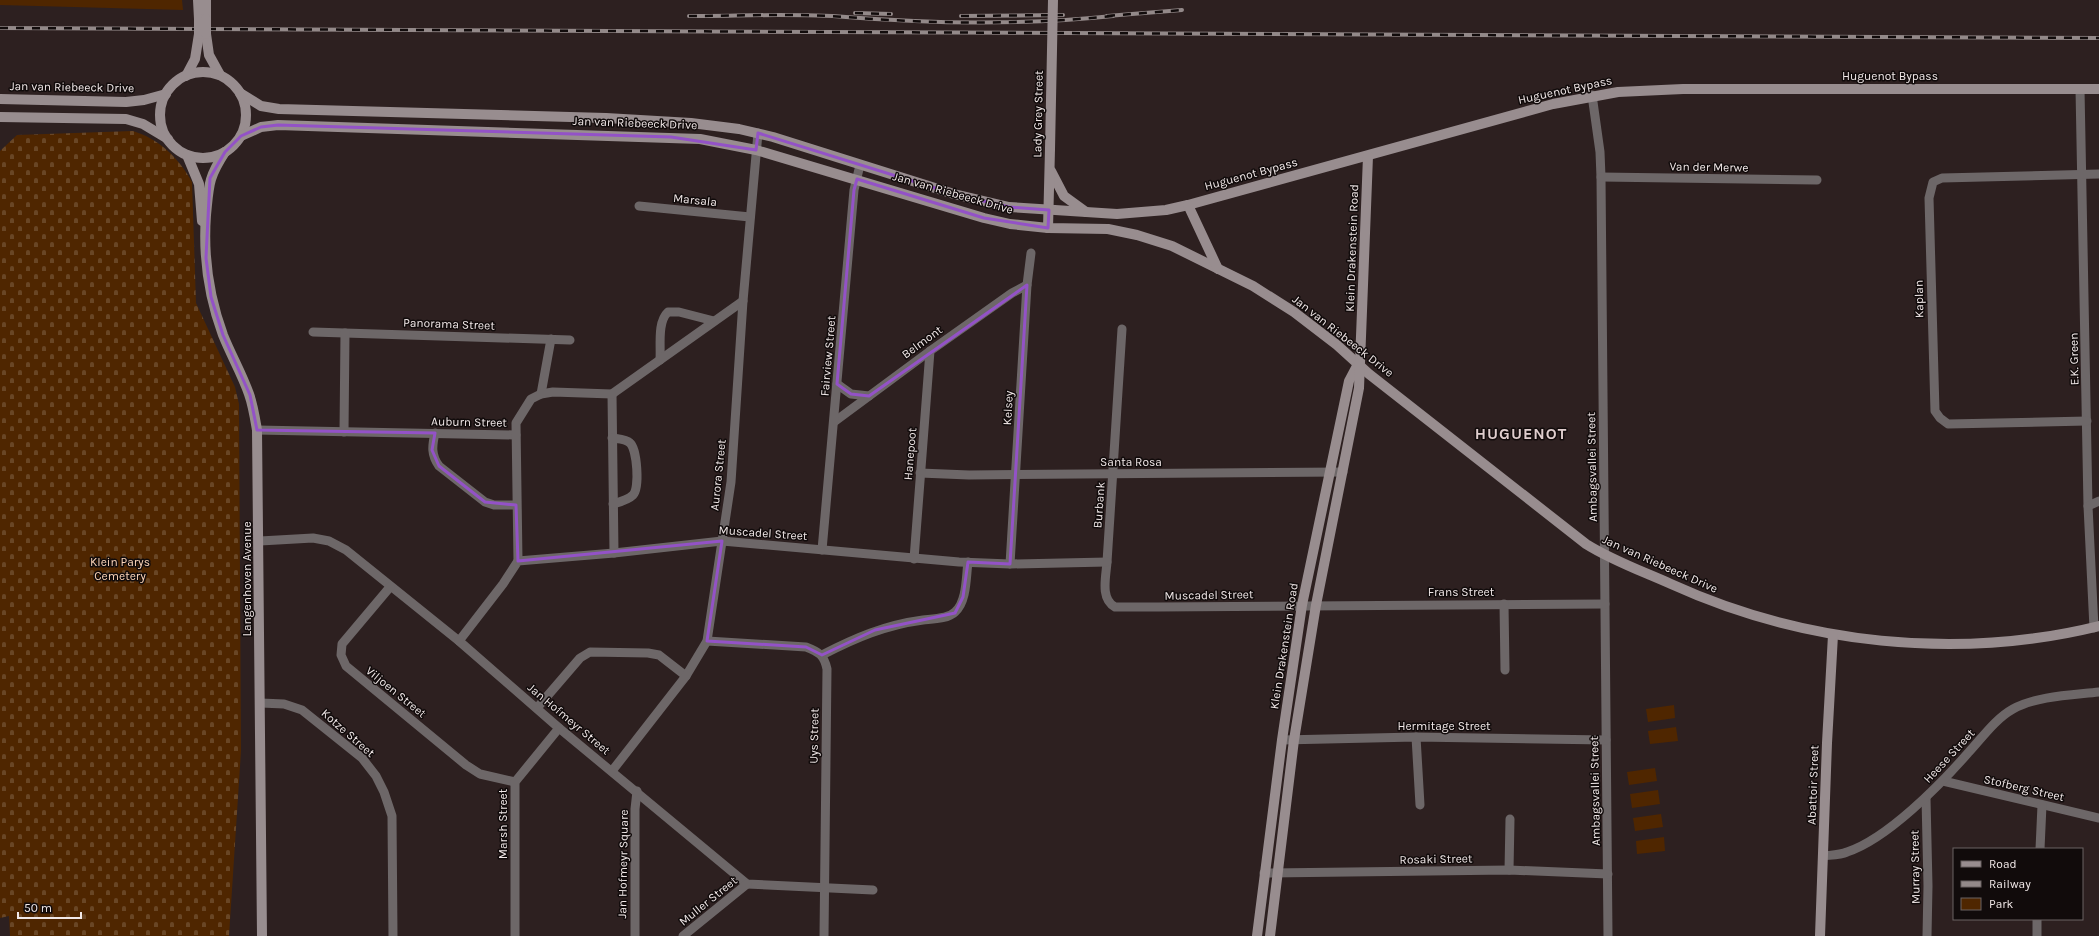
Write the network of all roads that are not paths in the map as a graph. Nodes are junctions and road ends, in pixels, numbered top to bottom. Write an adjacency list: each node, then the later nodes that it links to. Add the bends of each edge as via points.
1 (198, 0): 4 (main road)
2 (206, 0): 4 (main road)
3 (1053, 0): 23 (main road, Lady Grey Street, bridge)
4 (202, 19): 5 (main road, bridge)
5 (202, 34): 6 (main road, via 195,59); 7 (main road)
6 (186, 76): 7 (main road, via 197,72 209,72); 11 (main road, via 178,80)
7 (220, 76): 10 (main road, via 232,83)
8 (2080, 89): 9 (main road, Huguenot Bypass); 12 (main road, Huguenot Bypass, via 1683,89); 24 (street, E.K. Green)
9 (2099, 89)
10 (240, 93): 15 (main road, Jan van Riebeeck Drive, via 261,106 279,109 606,118 697,124); 16 (main road, via 245,103 246,114)
11 (166, 94): 13 (main road, Jan van Riebeeck Drive, via 126,102); 17 (main road, via 161,117)
12 (1592, 95): 21 (main road, Huguenot Bypass); 26 (street, Ambagsvallei Street)
13 (0, 99)
14 (0, 116): 17 (main road, via 126,119 143,124)
15 (758, 133): 18 (street, Aurora Street); 22 (main road, Jan van Riebeeck Drive)
16 (241, 136): 18 (main road, Jan van Riebeeck Drive, via 261,127 278,125 671,137 700,139); 19 (main road)
17 (168, 139): 20 (main road)
18 (756, 150): 27 (main road, Jan van Riebeeck Drive); 33 (street, Aurora Street)
19 (224, 152): 20 (main road, via 213,157 200,158); 35 (main road, Langenhoven Avenue, via 210,178)
20 (188, 155): 35 (main road, Langenhoven Avenue, via 199,184 200,210)
21 (1368, 156): 29 (main road, Huguenot Bypass); 48 (main road, Klein Drakenstein Road)
22 (860, 165): 27 (street, Fairview Street); 31 (main road, Jan van Riebeeck Drive, via 954,194 1009,207)
23 (1050, 169): 31 (main road, Lady Grey Street); 32 (main road, via 1064,196)
24 (2083, 174): 25 (street); 53 (street, E.K. Green); 53 (street, Kaplan, via 1942,178 1933,182 1929,198 1935,410 1940,418 1948,424)
25 (2099, 174)
26 (1601, 177): 28 (street, Van der Merwe); 73 (street, Ambagsvallei Street)
27 (857, 179): 34 (main road, Jan van Riebeeck Drive, via 984,218); 49 (street, Fairview Street)
28 (1817, 180)
29 (1188, 205): 32 (main road, Huguenot Bypass, via 1141,213); 37 (main road)
30 (639, 206): 33 (street, Marsala)
31 (1049, 210): 32 (main road, Huguenot Bypass); 34 (main road, Lady Grey Street)
32 (1086, 212)
33 (750, 217): 39 (street, Aurora Street)
34 (1048, 228): 37 (main road, Jan van Riebeeck Drive, via 1108,230 1137,235 1172,246)
35 (205, 230): 55 (main road, Langenhoven Avenue, via 211,297 223,335 250,395)
36 (1031, 254): 38 (street, Kelsey)
37 (1218, 269): 48 (main road, Jan van Riebeeck Drive, via 1294,312)
38 (1027, 286): 46 (street, Belmont, via 1012,293); 63 (street, Kelsey)
39 (743, 301): 40 (street); 70 (street, Aurora Street, via 731,482)
40 (714, 321): 47 (street); 47 (street, via 679,312 668,312 662,322)
41 (1122, 329): 64 (street, Burbank)
42 (313, 332): 43 (street, Panorama Street)
43 (345, 333): 44 (street, Panorama Street); 56 (street)
44 (551, 339): 45 (street, Panorama Street); 50 (street)
45 (570, 340)
46 (930, 350): 52 (street, Belmont); 62 (street, Hanepoot)
47 (660, 360): 51 (street)
48 (1358, 364): 60 (main road, Klein Drakenstein Road, via 1349,381); 61 (main road, Klein Drakenstein Road, via 1359,388); 73 (main road, Jan van Riebeeck Drive, via 1586,544)
49 (837, 384): 52 (street, via 851,394); 54 (street, Fairview Street)
50 (541, 394): 51 (street); 58 (street, Auburn Street, via 532,399 520,414 516,424)
51 (612, 394): 59 (street)
52 (869, 396): 54 (street, Belmont)
53 (2087, 421): 68 (street, E.K. Green)
54 (834, 422): 71 (street, Fairview Street)
55 (257, 430): 56 (street, Auburn Street); 69 (main road, Langenhoven Avenue)
56 (344, 432): 57 (street, Auburn Street)
57 (435, 433): 58 (street, Auburn Street); 67 (street, via 432,450 434,460 439,466 485,502 494,505)
58 (516, 435): 67 (street)
59 (612, 438): 66 (street); 66 (street, via 629,442 635,449 637,487 628,499)
60 (1330, 472): 61 (street, Santa Rosa); 64 (street, Santa Rosa); 82 (main road, Klein Drakenstein Road)
61 (1343, 472): 83 (main road, Klein Drakenstein Road)
62 (920, 473): 63 (street, Santa Rosa); 74 (street, Hanepoot)
63 (1016, 474): 64 (street, Santa Rosa); 78 (street, Kelsey)
64 (1113, 474): 77 (street, Burbank)
65 (2099, 501): 68 (street)
66 (613, 504): 72 (street)
67 (516, 505): 75 (street)
68 (2088, 506): 85 (street, E.K. Green)
69 (260, 541): 79 (street, Jan Hofmeyr Street, via 313,538 330,541 346,550); 93 (main road, Langenhoven Avenue)
70 (722, 541): 71 (street, Muscadel Street); 72 (street, Muscadel Street); 88 (street, Aurora Street)
71 (822, 550): 74 (street, Muscadel Street)
72 (614, 553): 75 (street, Muscadel Street)
73 (1605, 556): 81 (street, Ambagsvallei Street); 86 (main road, Jan van Riebeeck Drive, via 1685,592 1743,613)
74 (914, 559): 76 (street, Muscadel Street)
75 (518, 561): 87 (street)
76 (968, 562): 78 (street, Muscadel Street); 89 (street, via 963,597 955,613 875,630)
77 (1107, 562): 78 (street, Muscadel Street); 84 (street, Burbank, via 1107,601)
78 (1010, 564)
79 (390, 587): 87 (street, Jan Hofmeyr Street); 102 (street, Viljoen Street, via 342,644 341,655 346,666 466,765 480,774)
80 (1504, 604): 81 (street, Frans Street); 83 (street, Frans Street); 90 (street)
81 (1605, 604): 99 (street, Ambagsvallei Street)
82 (1302, 605): 83 (street, Frans Street); 84 (street, Muscadel Street); 97 (main road, Klein Drakenstein Road)
83 (1316, 605): 98 (main road, Klein Drakenstein Road)
84 (1115, 607)
85 (2096, 627): 86 (main road, Jan van Riebeeck Drive, via 1987,643 1894,642)
86 (1833, 635): 110 (main road, Abattoir Street)
87 (458, 641): 94 (street, Jan Hofmeyr Street)
88 (707, 641): 89 (street, via 806,647); 91 (street, Aurora Street)
89 (822, 655): 116 (street, Uys Street, via 827,669)
90 (1504, 670)
91 (686, 676): 94 (street, via 659,655 590,652 580,658); 100 (street, Aurora Street)
92 (2099, 692): 101 (street, Heese Street, via 2031,701 2013,708 1998,720)
93 (261, 703): 119 (main road, Langenhoven Avenue); 120 (street, Kotze Street, via 284,704 302,710 362,758 376,776 392,816)
94 (537, 708): 95 (street, Jan Hofmeyr Street)
95 (559, 728): 100 (street, Jan Hofmeyr Street); 102 (street, Marsh Street)
96 (1416, 737): 98 (street, Hermitage Street); 99 (street, Hermitage Street); 105 (street)
97 (1282, 740): 98 (street, Hermitage Street); 112 (main road, Klein Drakenstein Road)
98 (1294, 740): 113 (main road, Klein Drakenstein Road)
99 (1606, 740): 114 (street, Ambagsvallei Street)
100 (612, 771): 103 (street, Jan Hofmeyr Street)
101 (1944, 781): 104 (street, Heese Street); 106 (street, Stofberg Street)
102 (515, 782): 121 (street, Marsh Street)
103 (637, 791): 115 (street, Jan Hofmeyr Street); 122 (street, Jan Hofmeyr Square)
104 (1926, 798): 110 (street, Heese Street, via 1860,847 1846,853); 129 (street, Murray Street)
105 (1420, 805)
106 (2042, 805): 107 (street, Stofberg Street); 109 (street)
107 (2099, 818)
108 (1510, 819): 111 (street)
109 (2040, 848)
110 (1823, 856): 128 (main road, Abattoir Street)
111 (1509, 870): 113 (street, Rosaki Street); 114 (street, Rosaki Street)
112 (1264, 872): 113 (street, Rosaki Street); 125 (main road, Klein Drakenstein Road)
113 (1278, 873): 126 (main road, Klein Drakenstein Road)
114 (1608, 874): 127 (street, Ambagsvallei Street)
115 (747, 884): 116 (street); 123 (street, Muller Street)
116 (824, 888): 117 (street); 124 (street, Uys Street)
117 (873, 890)
118 (2038, 920): 130 (street)
119 (262, 936)
120 (394, 936)
121 (515, 936)
122 (635, 936)
123 (683, 936)
124 (824, 936)
125 (1257, 936)
126 (1270, 936)
127 (1608, 936)
128 (1820, 936)
129 (1927, 936)
130 (2037, 936)

